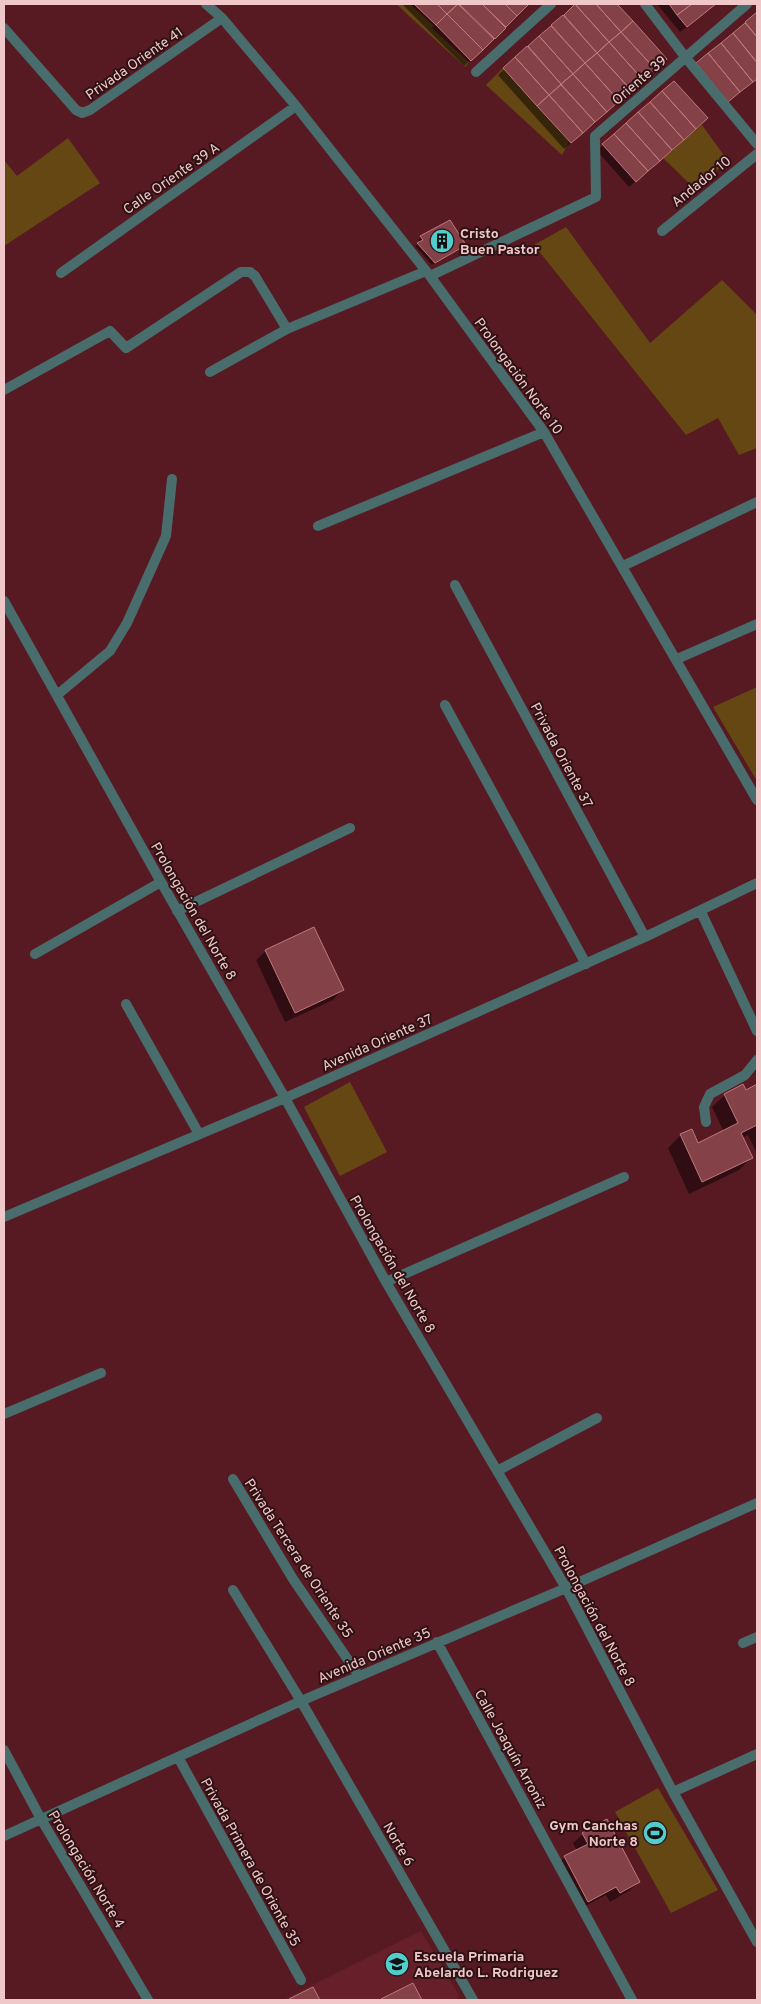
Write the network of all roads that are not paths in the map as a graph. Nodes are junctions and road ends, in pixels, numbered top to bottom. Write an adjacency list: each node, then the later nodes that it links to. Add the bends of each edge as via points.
1 (206, 4): 5 (street, Prolongación Norte 10)
2 (551, 4): 8 (street)
3 (645, 4): 7 (street)
4 (747, 4): 7 (street, Oriente 39)
5 (222, 18): 6 (street, Privada Oriente 41, via 82,113); 9 (street, Prolongación Norte 10)
6 (4, 28)
7 (686, 58): 10 (street); 14 (street, Oriente 39, via 595,136 596,197)
8 (476, 72)
9 (296, 106): 13 (street, Calle Oriente 39 A); 14 (street, Prolongación Norte 10)
10 (757, 144)
11 (757, 154): 12 (street, Andador 10)
12 (662, 231)
13 (61, 273)
14 (428, 274): 15 (street); 18 (street, Prolongación Norte 10)
15 (287, 329): 16 (street); 17 (street, via 256,276 241,272 126,348 110,331)
16 (210, 372)
17 (4, 390)
18 (544, 432): 21 (street); 22 (street, Prolongación Norte 10)
19 (172, 479): 27 (street, via 166,536 127,623 110,651)
20 (757, 502): 22 (street)
21 (318, 526)
22 (624, 566): 26 (street, Prolongación Norte 10)
23 (455, 585): 35 (street, Privada Oriente 37)
24 (4, 601): 27 (street, Prolongación del Norte 8)
25 (757, 624): 26 (street)
26 (677, 659): 29 (street, Prolongación Norte 10)
27 (57, 695): 31 (street, Prolongación del Norte 8)
28 (446, 705): 37 (street)
29 (757, 800)
30 (350, 828): 33 (street)
31 (161, 882): 33 (street, Prolongación del Norte 8); 36 (street)
32 (757, 883): 34 (street, Avenida Oriente 37)
33 (177, 911): 41 (street, Prolongación del Norte 8)
34 (701, 912): 35 (street, Avenida Oriente 37); 39 (street)
35 (645, 937): 37 (street, Avenida Oriente 37)
36 (35, 954)
37 (586, 964): 41 (street, Avenida Oriente 37)
38 (126, 1004): 43 (street)
39 (757, 1031)
40 (757, 1060): 42 (street, via 745,1075 710,1094 704,1107)
41 (285, 1098): 43 (street, Avenida Oriente 37); 46 (street, Prolongación del Norte 8)
42 (706, 1122)
43 (199, 1134): 45 (street, Avenida Oriente 37)
44 (624, 1177): 46 (street)
45 (4, 1217)
46 (386, 1282): 50 (street, Prolongación del Norte 8)
47 (101, 1373): 48 (street)
48 (4, 1414)
49 (597, 1418): 50 (street)
50 (497, 1471): 53 (street, Prolongación del Norte 8)
51 (233, 1480): 58 (street, Privada Tercera de Oriente 35)
52 (757, 1503): 53 (street, Avenida Oriente 35)
53 (566, 1588): 56 (street, Avenida Oriente 35); 63 (street, Prolongación del Norte 8)
54 (233, 1590): 59 (street, Norte 6)
55 (757, 1637): 57 (street)
56 (437, 1642): 58 (street, Avenida Oriente 35); 70 (street, Calle Joaquín Arroniz)
57 (743, 1643)
58 (359, 1676): 59 (street, Avenida Oriente 35)
59 (301, 1701): 62 (street, Avenida Oriente 35); 69 (street, Norte 6)
60 (4, 1750): 64 (street, Prolongación Norte 4)
61 (757, 1754): 63 (street)
62 (178, 1757): 64 (street, Avenida Oriente 35); 67 (street, Privada Primera de Oriente 35)
63 (673, 1792): 66 (street, Prolongación del Norte 8)
64 (41, 1819): 65 (street, Avenida Oriente 35); 68 (street, Prolongación Norte 4)
65 (4, 1836)
66 (757, 1942)
67 (301, 1980)
68 (148, 2000)
69 (473, 2000)
70 (632, 2000)

